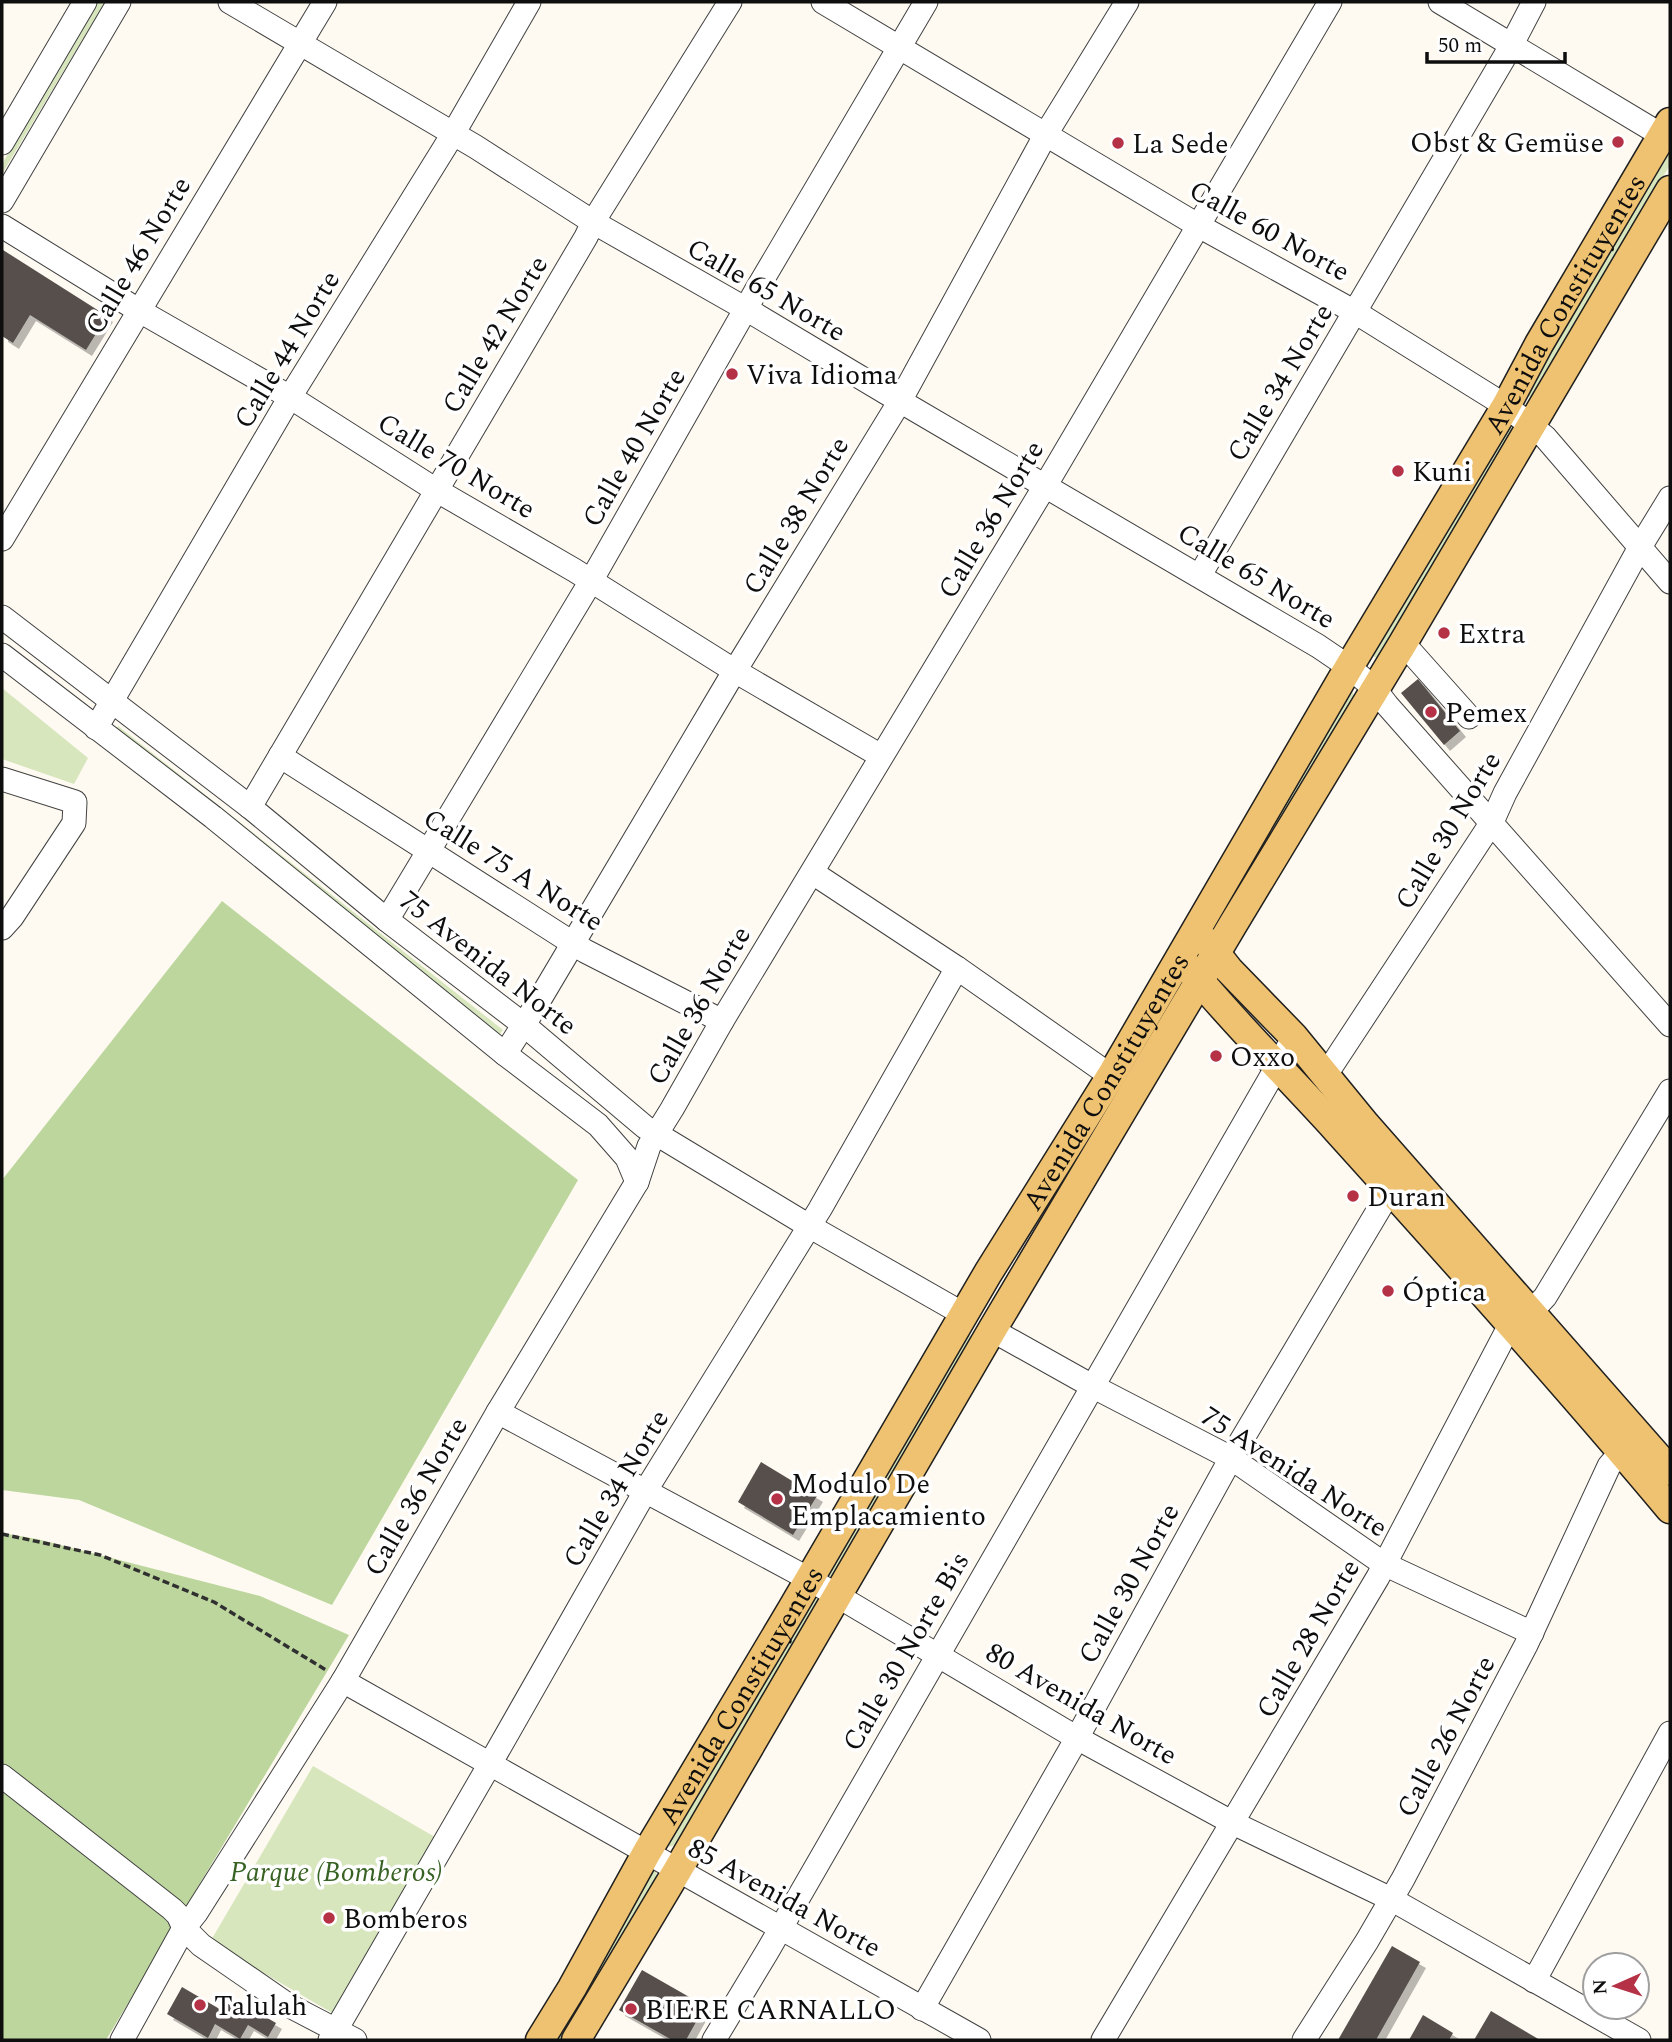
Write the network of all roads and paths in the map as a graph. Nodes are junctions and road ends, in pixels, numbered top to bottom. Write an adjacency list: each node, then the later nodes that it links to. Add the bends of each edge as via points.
1 (85, 2): 19 (street)
2 (120, 2): 21 (street)
3 (230, 2): 13 (street, Calle 65 Norte)
4 (325, 2): 13 (street, Calle 46 Norte)
5 (529, 2): 17 (street, Calle 44 Norte)
6 (730, 2): 22 (street, Calle 42 Norte)
7 (822, 2): 15 (street, Calle 60 Norte)
8 (926, 2): 15 (street, Calle 40 Norte)
9 (1127, 2): 18 (street, Calle 38 Norte)
10 (1330, 2): 24 (street, Calle 36 Norte)
11 (1440, 2): 14 (street)
12 (1534, 2): 14 (street, Calle 34 Norte)
13 (300, 44): 17 (street, Calle 65 Norte); 26 (street, Calle 46 Norte)
14 (1511, 46): 16 (street); 27 (street, Calle 34 Norte)
15 (900, 48): 18 (street, Calle 60 Norte); 25 (street, Calle 40 Norte)
16 (1666, 129): 30 (main road, Avenida Constituyentes)
17 (453, 134): 22 (street, Calle 65 Norte); 28 (street, Calle 44 Norte)
18 (1046, 134): 24 (street, Calle 60 Norte); 29 (street, Calle 38 Norte)
19 (2, 143)
20 (1670, 190): 31 (main road, Avenida Constituyentes)
21 (2, 201)
22 (593, 222): 25 (street, Calle 65 Norte); 33 (street, Calle 42 Norte)
23 (2, 226): 26 (street, Calle 70 Norte)
24 (1199, 226): 27 (street, Calle 60 Norte); 32 (street, Calle 36 Norte)
25 (746, 309): 29 (street, Calle 65 Norte); 38 (street, Calle 40 Norte)
26 (138, 310): 28 (street, Calle 70 Norte); 35 (street, Calle 46 Norte)
27 (1355, 312): 30 (street, Calle 60 Norte); 37 (street, Calle 34 Norte)
28 (290, 397): 33 (street, Calle 70 Norte); 46 (street, Calle 44 Norte)
29 (900, 401): 32 (street, Calle 65 Norte); 44 (street, Calle 38 Norte)
30 (1506, 405): 31 (street, Calle 60 Norte); 43 (main road, Avenida Constituyentes)
31 (1530, 425): 36 (street, Calle 60 Norte); 41 (main road, Avenida Constituyentes)
32 (1045, 486): 37 (street, Calle 65 Norte); 50 (street, Calle 36 Norte)
33 (436, 490): 38 (street, Calle 70 Norte); 49 (street, Calle 42 Norte)
34 (1670, 498): 36 (street, Calle 30 Norte)
35 (2, 539)
36 (1640, 547): 39 (street, Calle 60 Norte); 53 (street, Calle 30 Norte)
37 (1200, 575): 43 (street, Calle 65 Norte)
38 (591, 581): 44 (street, Calle 70 Norte); 54 (street, Calle 40 Norte)
39 (1670, 582)
40 (2, 617): 46 (street, 75 Avenida Norte)
41 (1403, 643): 45 (main road, Avenida Constituyentes); 47 (street)
42 (2, 655): 48 (street)
43 (1349, 667): 45 (street, Calle 65 Norte); 58 (main road, Avenida Constituyentes)
44 (735, 671): 50 (street, Calle 70 Norte); 59 (street, Calle 38 Norte)
45 (1374, 688): 53 (street, Calle 65 Norte); 60 (main road, Avenida Constituyentes)
46 (112, 703): 48 (street, Calle 44 Norte); 52 (street, 75 Avenida Norte)
47 (1469, 717)
48 (96, 728): 68 (street)
49 (280, 756): 52 (street, Calle 42 Norte); 54 (street, Calle 75 A Norte)
50 (881, 756): 55 (street, Calle 36 Norte)
51 (2, 779): 57 (street, via 75,802 74,823)
52 (250, 807): 56 (street, 75 Avenida Norte)
53 (1492, 822): 66 (street, Calle 65 Norte); 71 (street, Calle 30 Norte)
54 (428, 850): 56 (street, Calle 40 Norte); 59 (street, Calle 75 A Norte)
55 (813, 873): 62 (street); 64 (street, Calle 36 Norte)
56 (387, 920): 65 (street, 75 Avenida Norte)
57 (2, 928)
58 (1196, 930): 60 (main road); 61 (main road, Avenida Constituyentes)
59 (573, 942): 64 (street, Calle 75 A Norte); 65 (street, Calle 38 Norte)
60 (1216, 953): 63 (main road, Avenida Constituyentes); 67 (main road)
61 (1180, 958): 63 (main road); 70 (main road, Avenida Constituyentes)
62 (957, 968): 70 (street); 76 (street, Calle 34 Norte)
63 (1199, 981): 69 (main road); 79 (main road, Avenida Constituyentes)
64 (722, 1021): 73 (street, Calle 36 Norte)
65 (524, 1025): 68 (street, Calle 38 Norte); 73 (street, 75 Avenida Norte)
66 (1670, 1025)
67 (1294, 1037): 69 (street, Calle 30 Norte Bis); 71 (main road)
68 (505, 1054): 74 (street, via 598,1125 627,1158)
69 (1278, 1065): 75 (main road); 80 (street, Calle 30 Norte Bis)
70 (1111, 1076): 77 (main road, Avenida Constituyentes)
71 (1325, 1076): 78 (main road)
72 (1670, 1091): 78 (street, Calle 28 Norte, via 1545,1297)
73 (656, 1135): 74 (street, Calle 36 Norte); 76 (street, 75 Avenida Norte)
74 (637, 1182): 81 (street, Calle 36 Norte)
75 (1391, 1189): 78 (main road); 83 (street, Calle 30 Norte)
76 (809, 1226): 77 (street, 75 Avenida Norte); 85 (street, Calle 34 Norte)
77 (965, 1315): 89 (main road, Avenida Constituyentes)
78 (1520, 1319): 82 (main road); 84 (main road); 88 (street, Calle 28 Norte)
79 (992, 1330): 80 (street, 75 Avenida Norte); 90 (main road, Avenida Constituyentes)
80 (1092, 1386): 83 (street, 75 Avenida Norte); 92 (street, Calle 30 Norte Bis)
81 (498, 1412): 85 (street, 80 Avenida Norte); 93 (street, Calle 36 Norte)
82 (1622, 1451): 86 (main road); 91 (street, Calle 26 Norte, via 1609,1466)
83 (1231, 1458): 88 (street, 75 Avenida Norte); 95 (street, Calle 30 Norte)
84 (1670, 1471)
85 (646, 1490): 89 (street, 80 Avenida Norte); 96 (street, Calle 34 Norte)
86 (1670, 1509)
87 (2, 1534): 93 (path, via 100,1555 214,1602)
88 (1384, 1564): 91 (street, 75 Avenida Norte); 98 (street, Calle 28 Norte)
89 (809, 1579): 90 (street, 80 Avenida Norte); 99 (main road, Avenida Constituyentes)
90 (838, 1595): 92 (street, 80 Avenida Norte); 100 (main road, Avenida Constituyentes)
91 (1532, 1633): 101 (street, Calle 26 Norte)
92 (938, 1655): 95 (street, 80 Avenida Norte); 102 (street, Calle 30 Norte Bis)
93 (343, 1681): 96 (street, 85 Avenida Norte); 103 (street, Calle 36 Norte)
94 (1670, 1733): 104 (street)
95 (1077, 1738): 98 (street, 80 Avenida Norte); 105 (street, Calle 30 Norte)
96 (491, 1764): 99 (street, 85 Avenida Norte); 106 (street, Calle 34 Norte)
97 (2, 1776): 103 (street, via 172,1909)
98 (1233, 1823): 101 (street, 80 Avenida Norte); 112 (street, Calle 28 Norte)
99 (647, 1852): 100 (street, 85 Avenida Norte); 108 (main road, Avenida Constituyentes)
100 (677, 1871): 102 (street, 85 Avenida Norte); 109 (main road, Avenida Constituyentes)
101 (1391, 1899): 104 (street, 80 Avenida Norte); 113 (street, Calle 26 Norte)
102 (781, 1927): 105 (street, 85 Avenida Norte); 110 (street, Calle 30 Norte Bis)
103 (184, 1928): 106 (street, via 201,1945); 107 (street, Calle 36 Norte)
104 (1534, 1981): 114 (street, 80 Avenida Norte)
105 (922, 2009): 111 (street, 85 Avenida Norte)
106 (340, 2037)
107 (122, 2040)
108 (540, 2040)
109 (576, 2040)
110 (714, 2040)
111 (979, 2040)
112 (1103, 2040)
113 (1304, 2040)
114 (1639, 2040)

